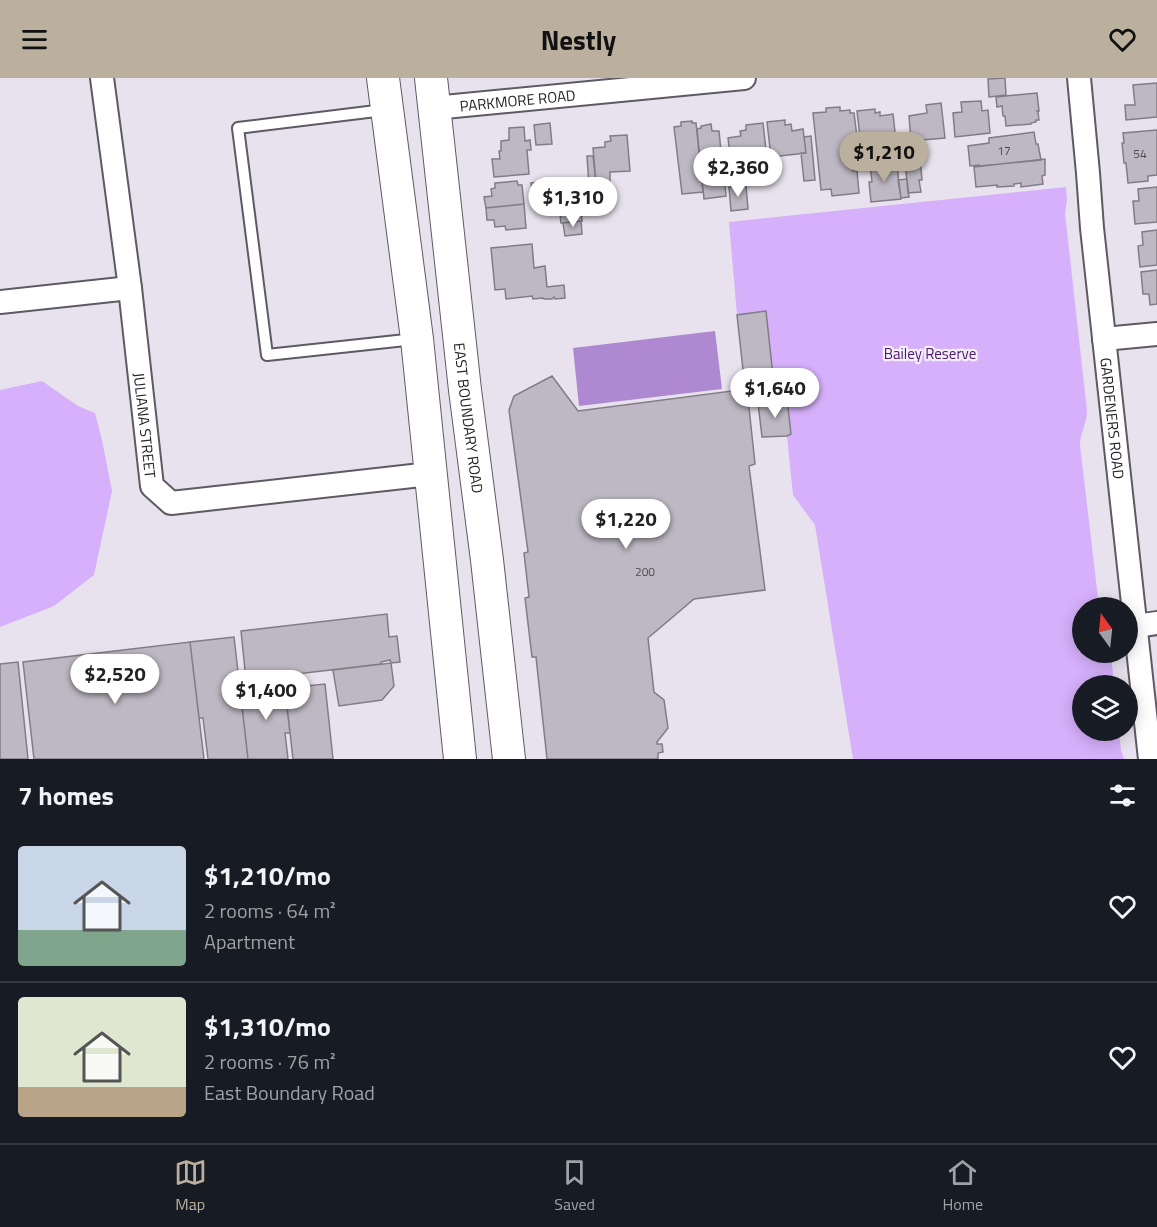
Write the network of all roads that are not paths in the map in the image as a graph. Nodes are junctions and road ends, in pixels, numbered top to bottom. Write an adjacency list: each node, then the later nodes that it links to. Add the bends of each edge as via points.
1 (102, 78): 7 (street, JULIANA STREET)
2 (383, 78): 6 (main road)
3 (744, 78): 5 (street, PARKMORE ROAD)
4 (1079, 78): 11 (street, GARDENERS ROAD)
5 (433, 93): 15 (main road, EAST BOUNDARY ROAD)
6 (387, 110): 10 (main road); 10 (lane, via 238,128 267,355)
7 (130, 288): 8 (street); 12 (street, JULIANA STREET, via 152,486 171,503)
8 (0, 302)
9 (1157, 334): 11 (street)
10 (417, 339): 12 (main road)
11 (1104, 339): 13 (street, GARDENERS ROAD)
12 (430, 474): 14 (main road)
13 (1146, 625): 16 (street, GARDENERS ROAD)
14 (460, 759)
15 (509, 759)
16 (1150, 759)

